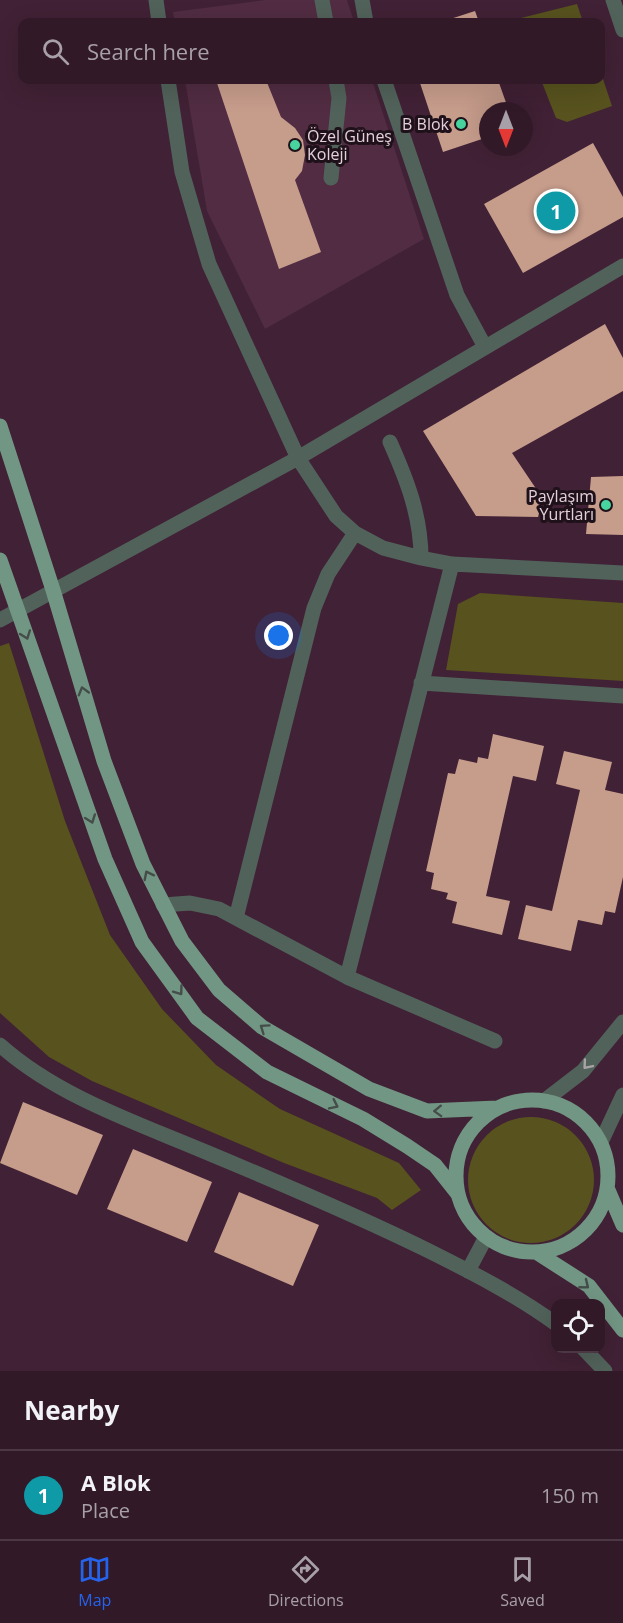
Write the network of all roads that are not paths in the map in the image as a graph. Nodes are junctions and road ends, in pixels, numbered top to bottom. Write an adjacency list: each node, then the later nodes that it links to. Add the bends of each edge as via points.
1 (156, 0): 5 (street)
2 (322, 0): 6 (street)
3 (362, 0): 7 (street)
4 (613, 0): 8 (street)
5 (158, 18)
6 (325, 18)
7 (365, 18)
8 (623, 30)
9 (169, 84): 17 (street, via 182,172 208,264)
10 (337, 84): 12 (street, via 339,98)
11 (385, 84): 14 (street, via 456,295)
12 (331, 178)
13 (623, 266): 14 (street)
14 (485, 347): 17 (street)
15 (0, 426): 23 (main road)
16 (390, 441): 19 (street, via 416,505)
17 (298, 458): 18 (street, via 336,516); 23 (street)
18 (355, 533): 19 (street, via 383,548); 29 (street, via 328,574 314,608)
19 (422, 558): 21 (street)
20 (0, 560): 24 (main road)
21 (452, 564): 22 (street); 26 (street)
22 (623, 573)
23 (53, 590): 24 (street); 28 (main road, one-way to 23, via 143,864 104,760)
24 (17, 610): 25 (street); 39 (main road, one-way to 39, via 105,859 142,942 198,1018 267,1072 363,1119 417,1152 435,1165)
25 (0, 620)
26 (421, 683): 27 (street); 30 (street)
27 (623, 696)
28 (163, 905): 29 (street, via 205,905); 36 (main road, one-way to 28, via 427,1111 369,1089 262,1027 219,990 182,941)
29 (236, 918): 30 (street)
30 (348, 977): 32 (street)
31 (623, 1022): 35 (street, one-way to 35, via 583,1071)
32 (495, 1041)
33 (0, 1045): 43 (street, via 24,1065 68,1091 346,1210)
34 (623, 1095): 37 (street)
35 (544, 1101): 36 (main road, via 520,1101); 37 (main road, via 567,1108 587,1122)
36 (497, 1108): 39 (main road, via 477,1123 464,1143 456,1168)
37 (601, 1142): 38 (main road, via 608,1165)
38 (608, 1190): 40 (main road); 42 (main road, via 600,1212 584,1232 562,1246)
39 (458, 1194): 41 (main road, via 468,1218)
40 (623, 1225)
41 (486, 1237): 42 (main road, via 510,1249); 43 (street)
42 (536, 1252): 45 (main road, one-way to 45, via 589,1286)
43 (468, 1270): 44 (street)
44 (551, 1322)
45 (623, 1330)
46 (588, 1353): 47 (street)
47 (605, 1371)

